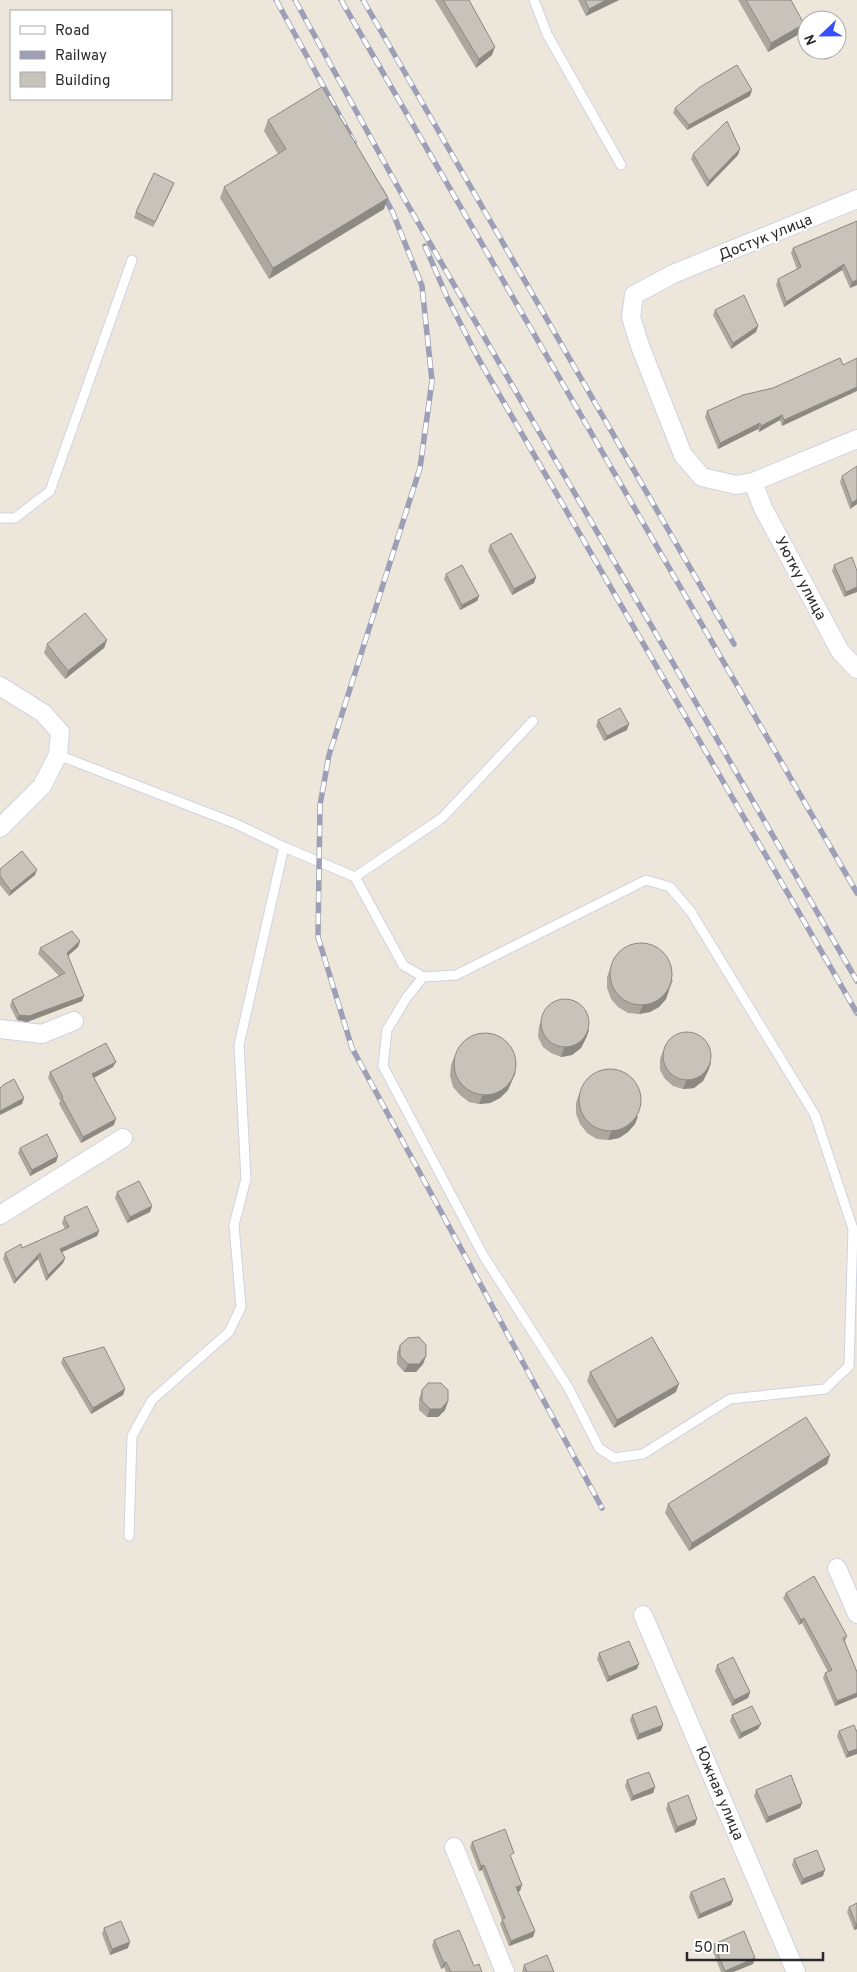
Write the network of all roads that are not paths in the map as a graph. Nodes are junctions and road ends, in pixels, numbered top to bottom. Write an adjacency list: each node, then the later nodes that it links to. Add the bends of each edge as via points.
1 (534, 0): 2 (lane, via 547,34)
2 (621, 165)
3 (857, 199): 6 (street, Достук улица, via 673,274 634,295 631,317 683,455 702,477 736,485)
4 (132, 260): 7 (lane, via 50,491 15,518)
5 (857, 439): 6 (street)
6 (753, 482): 8 (street, Уютку улица, via 840,651)
7 (0, 518)
8 (857, 669)
9 (0, 686): 11 (street, via 43,713 60,732)
10 (533, 721): 14 (lane, via 442,818)
11 (58, 755): 12 (street, via 42,786); 13 (lane, via 234,823)
12 (0, 828)
13 (284, 847): 14 (lane); 20 (lane, via 239,1045 246,1179 234,1225 242,1307 229,1332 152,1400 132,1436)
14 (355, 877): 15 (lane, via 403,965)
15 (423, 977): 15 (lane, via 456,976 646,880 670,887 691,912 815,1115 853,1229 849,1366 825,1389 730,1399 643,1454 614,1458 599,1448 568,1387 484,1255 384,1066 387,1030)
16 (74, 1021): 17 (street, via 42,1034)
17 (0, 1029)
18 (123, 1138): 19 (street)
19 (0, 1215)
20 (129, 1536)
21 (837, 1568): 22 (street)
22 (857, 1614)
23 (643, 1615): 26 (street, Южная улица)
24 (454, 1847): 25 (street)
25 (505, 1972)
26 (796, 1972)

